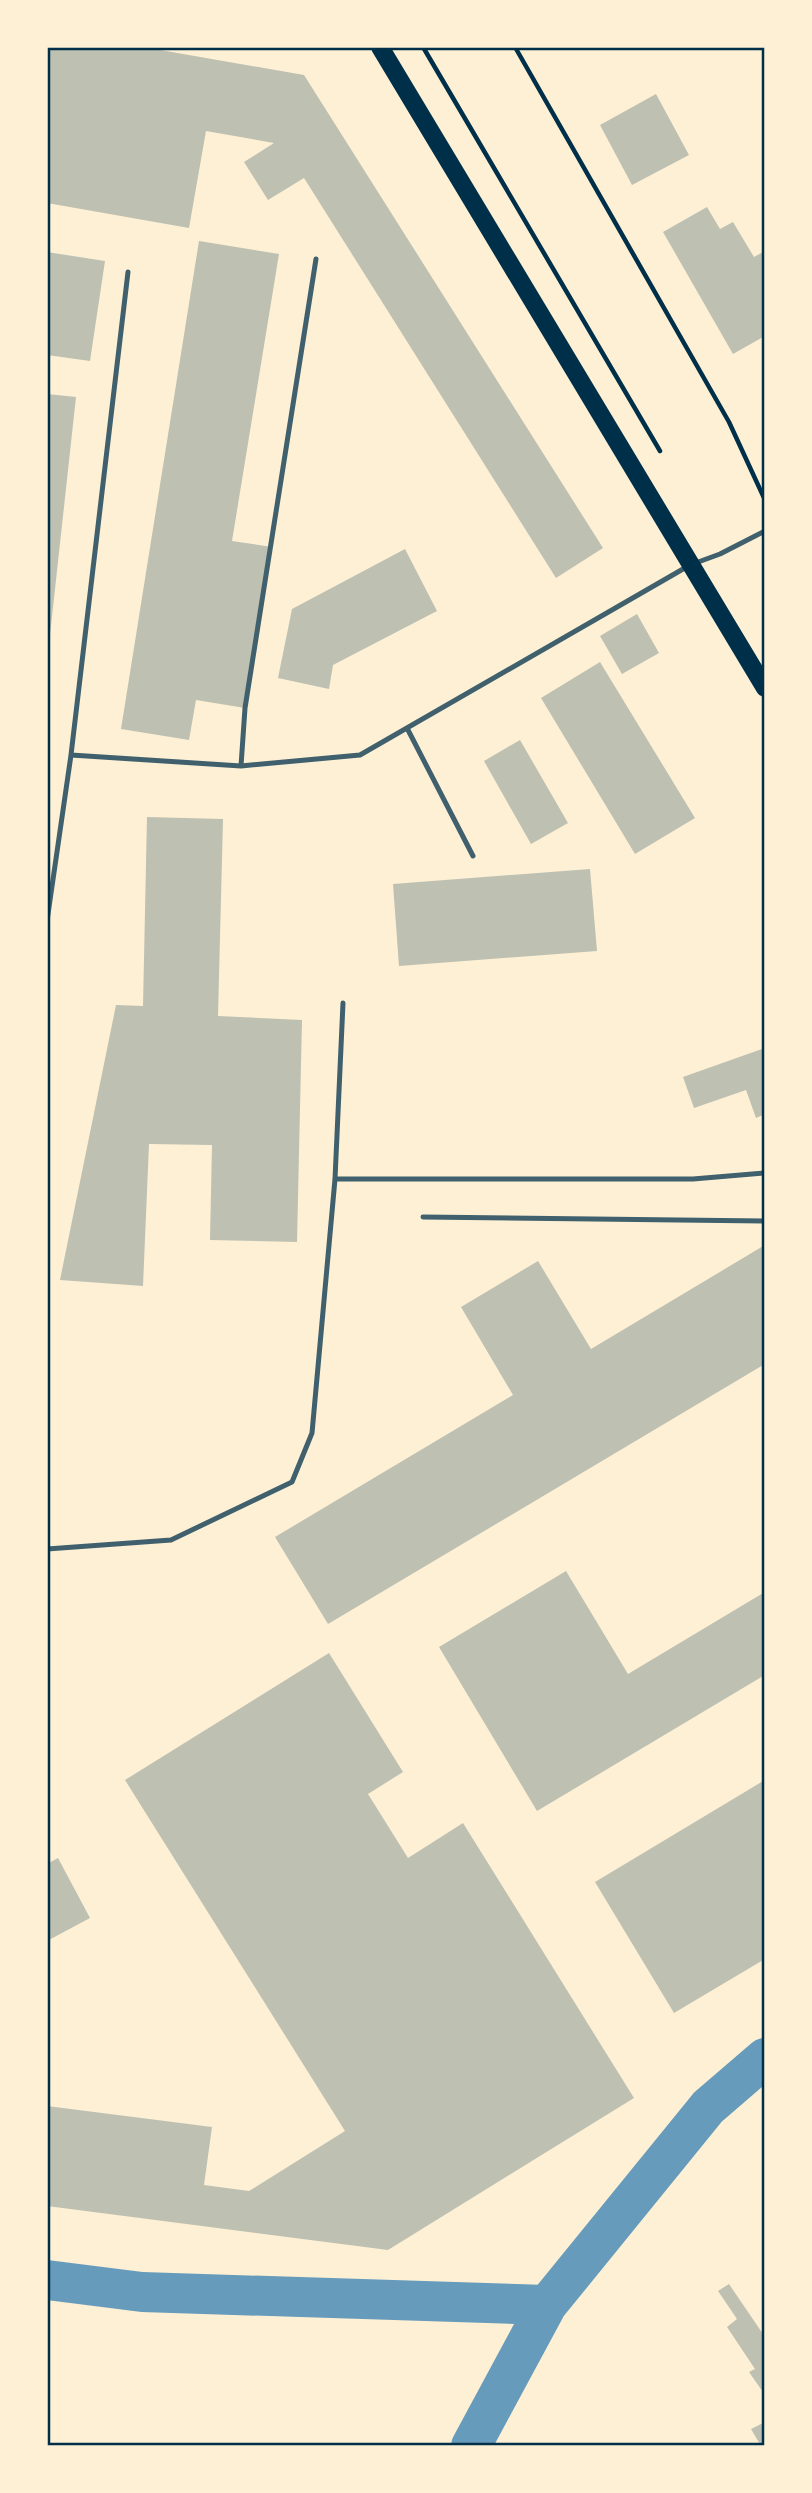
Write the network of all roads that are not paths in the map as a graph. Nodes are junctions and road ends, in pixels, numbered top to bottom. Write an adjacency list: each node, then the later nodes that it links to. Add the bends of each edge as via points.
1 (380, 47): 5 (main road)
2 (316, 258): 9 (lane, via 246,708)
3 (128, 272): 8 (lane)
4 (765, 531): 5 (lane)
5 (690, 565): 6 (main road); 7 (lane)
6 (765, 688)
7 (407, 728): 9 (lane, via 360,755); 10 (lane)
8 (71, 755): 9 (lane); 11 (lane)
9 (241, 766)
10 (473, 856)
11 (47, 921)
12 (343, 1003): 14 (lane)
13 (765, 1173): 14 (lane, via 692,1179)
14 (335, 1179): 17 (lane, via 312,1433 292,1482 171,1540)
15 (423, 1217): 16 (lane)
16 (765, 1221)
17 (47, 1549)

